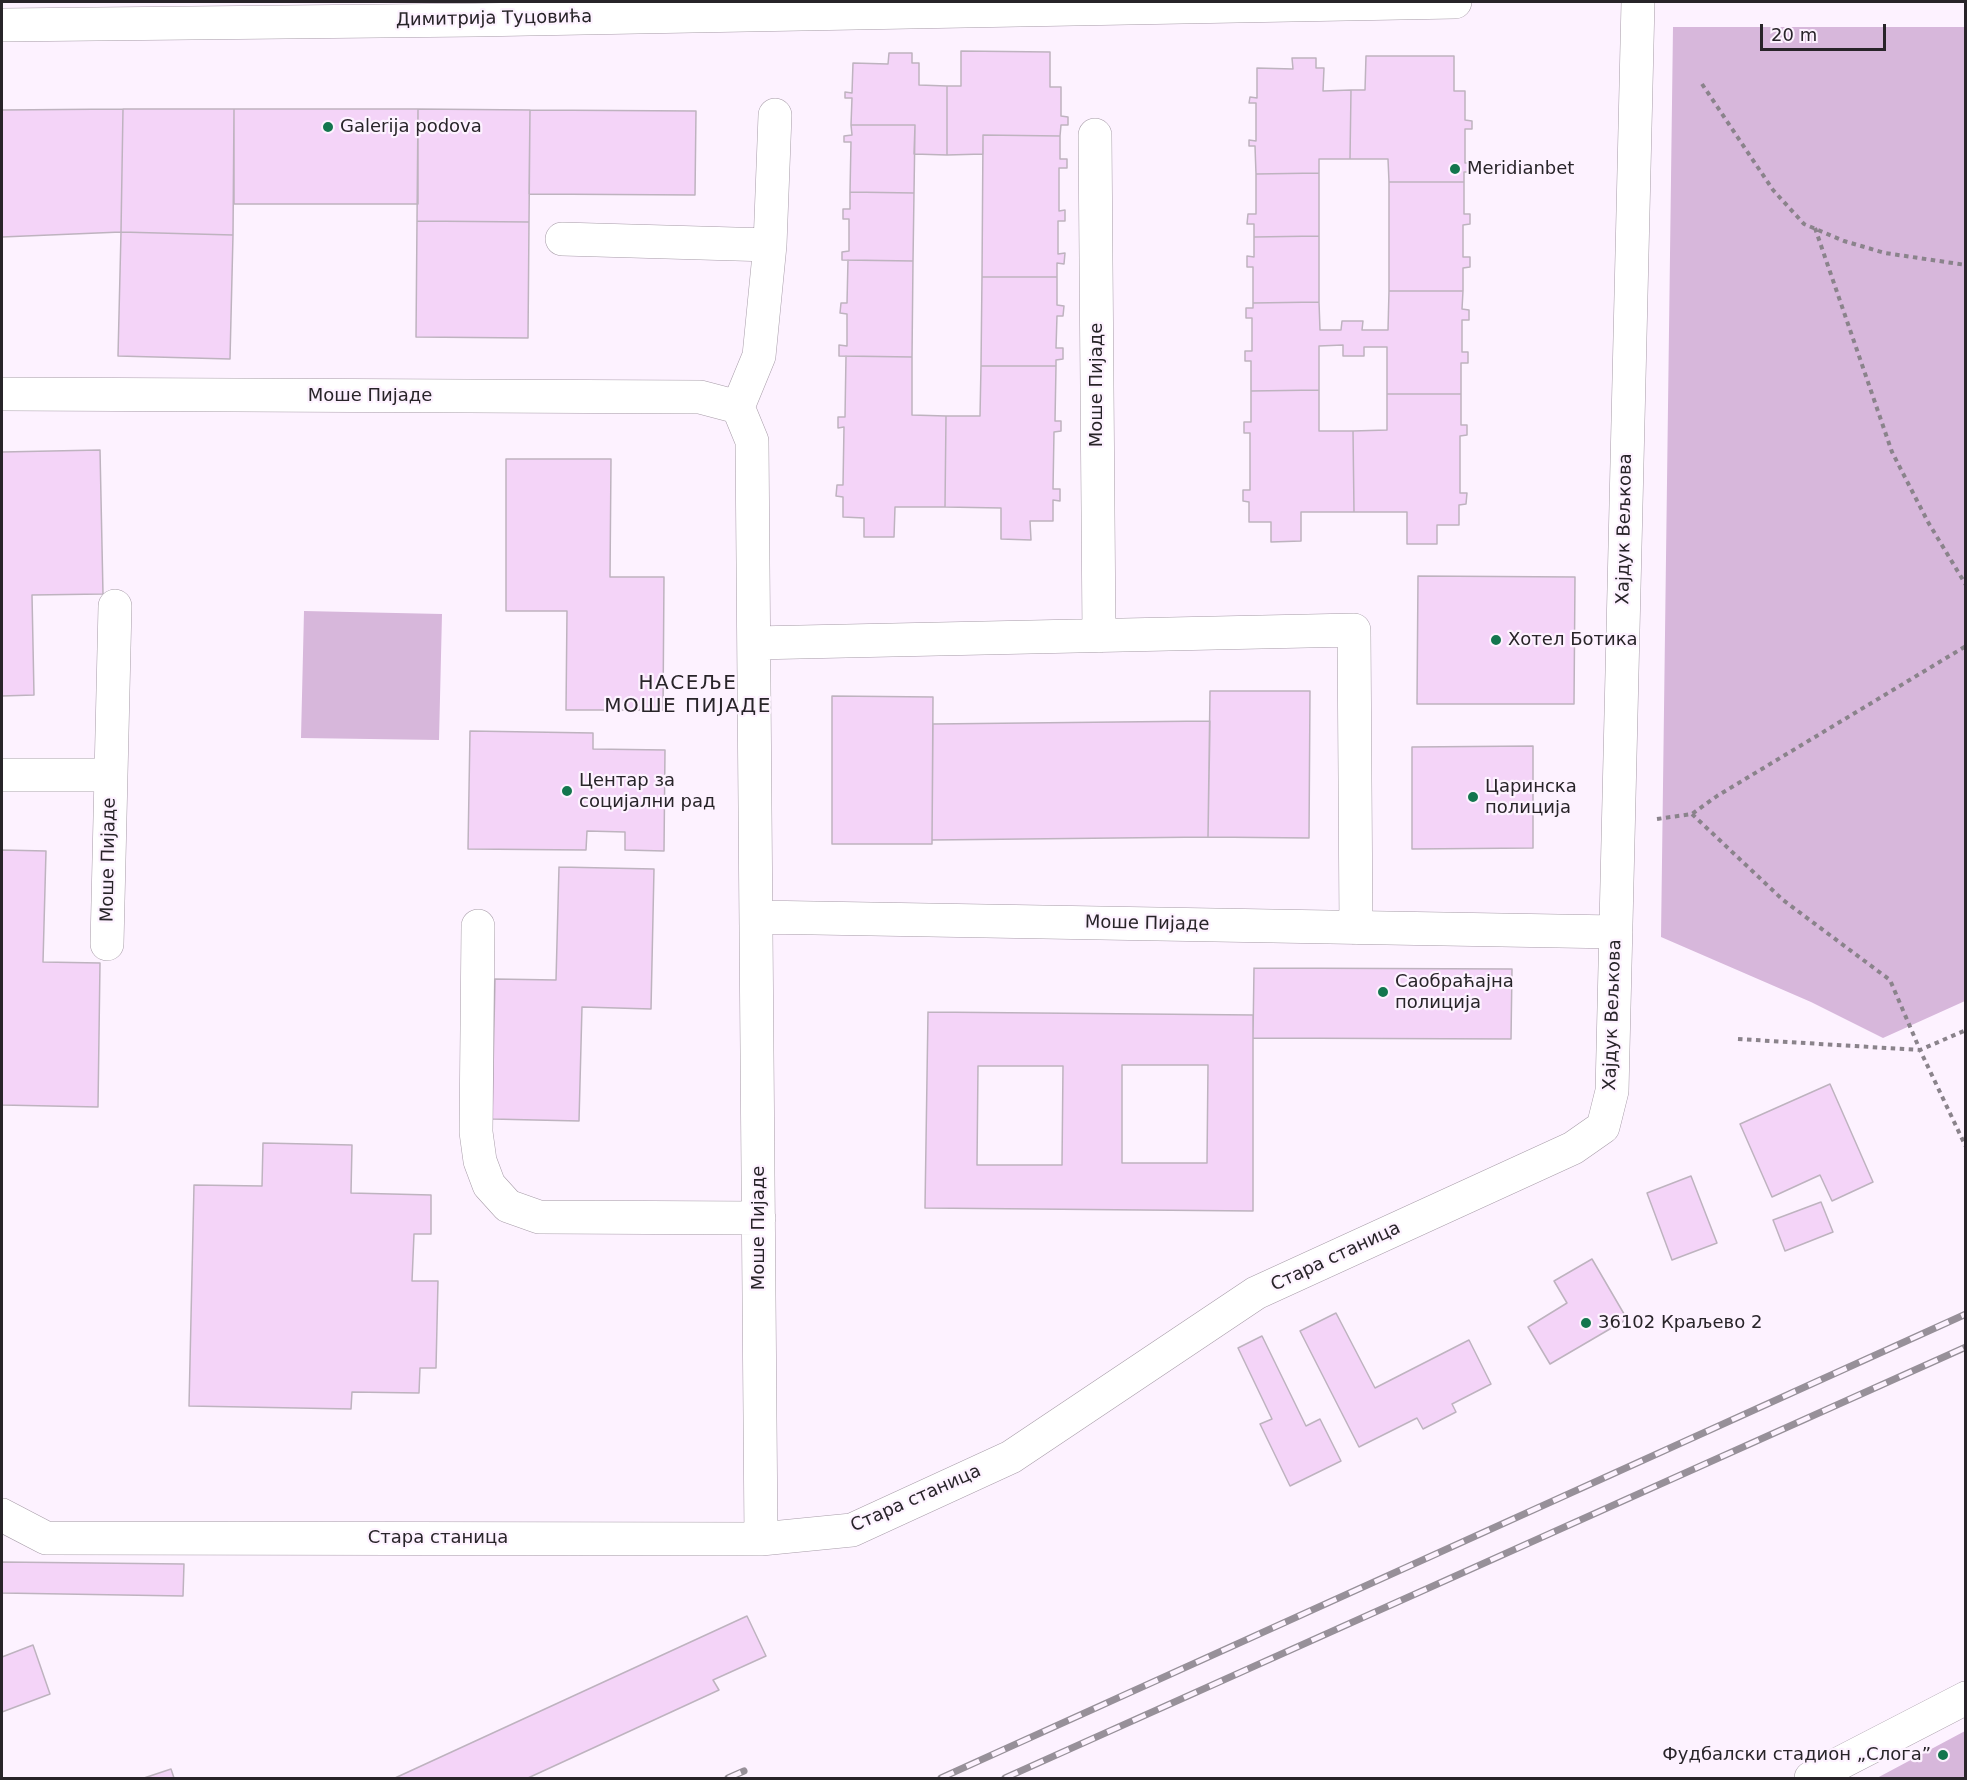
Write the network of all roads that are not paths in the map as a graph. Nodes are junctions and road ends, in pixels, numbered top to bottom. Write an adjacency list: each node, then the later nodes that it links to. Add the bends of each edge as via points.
1 (1455, 2): 3 (street, Димитрија Туцовића)
2 (1638, 2): 18 (street, Хајдук Вељкова)
3 (2, 25)
4 (775, 116): 7 (street)
5 (1095, 135): 11 (street, Моше Пијаде)
6 (562, 239): 7 (street)
7 (770, 245): 9 (street, via 759,356)
8 (2, 394): 9 (street, Моше Пијаде, via 700,397)
9 (738, 407): 12 (street, Моше Пијаде, via 752,441)
10 (115, 606): 14 (street, Моше Пијаде)
11 (1100, 636): 12 (street); 17 (street, via 1354,630)
12 (754, 643): 15 (street, Моше Пијаде)
13 (2, 775): 14 (street, Моше Пијаде)
14 (111, 775): 19 (street, Моше Пијаде)
15 (757, 917): 17 (street, Моше Пијаде); 21 (street, Моше Пијаде)
16 (478, 926): 21 (street, via 476,1132 480,1161 489,1185 508,1206 539,1216)
17 (1356, 928): 18 (street, Моше Пијаде)
18 (1616, 932): 20 (street, Хајдук Вељкова, via 1612,1091)
19 (107, 944)
20 (1603, 1127): 23 (street, Стара станица, via 1573,1148 1256,1293 1011,1457 852,1530)
21 (759, 1218): 23 (street, Моше Пијаде)
22 (2, 1515): 23 (street, Стара станица, via 46,1538)
23 (762, 1539)
24 (1965, 1698): 25 (street)
25 (1811, 1779)

